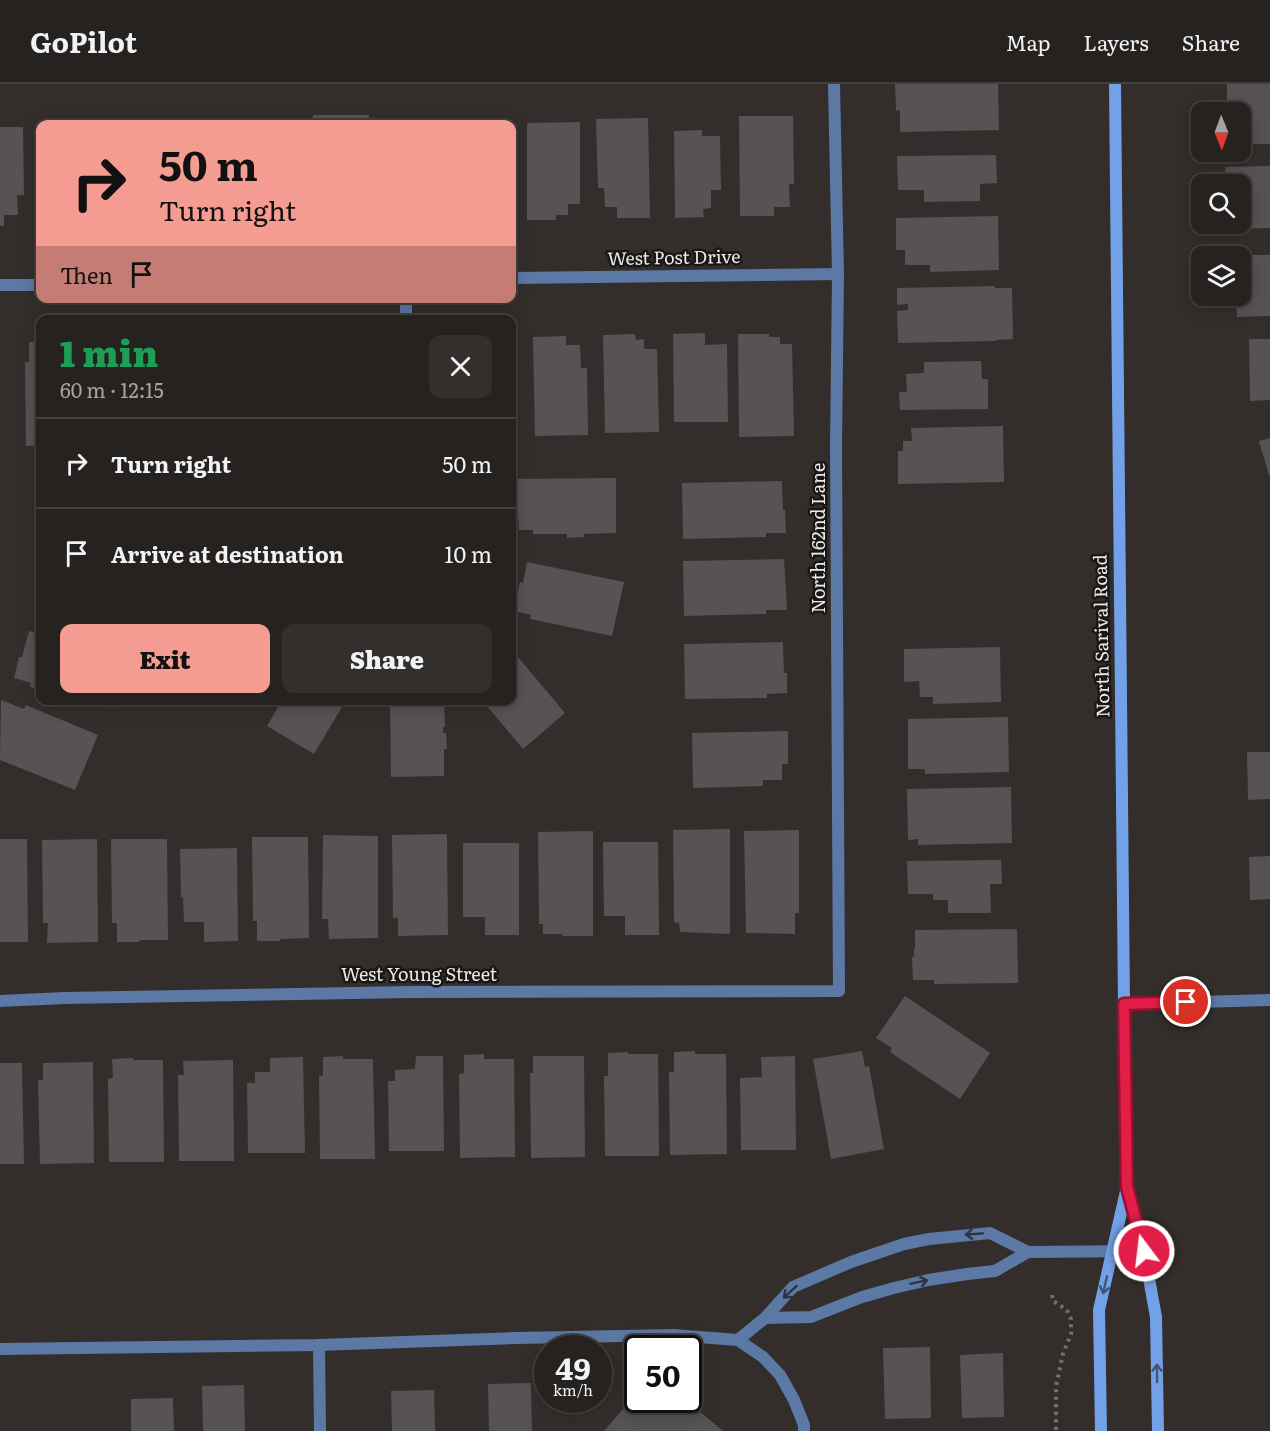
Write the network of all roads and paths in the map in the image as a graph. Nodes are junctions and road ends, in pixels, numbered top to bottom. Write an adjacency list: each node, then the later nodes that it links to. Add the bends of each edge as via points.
1 (834, 84): 3 (street, North 162nd Lane)
2 (1115, 84): 10 (main road, North Sarival Road)
3 (838, 274): 4 (street, West Post Drive); 7 (street, North 162nd Lane)
4 (516, 278)
5 (0, 285): 6 (street)
6 (36, 285)
7 (839, 991): 9 (street, West Young Street, via 411,992)
8 (1270, 1000): 10 (street)
9 (0, 1001)
10 (1124, 1004): 11 (main road, North Sarival Road)
11 (1127, 1187): 12 (main road, North Sarival Road); 13 (main road, North Sarival Road)
12 (1113, 1251): 13 (street); 14 (street); 23 (main road, North Sarival Road, one-way to 23, via 1100,1310)
13 (1144, 1251): 24 (main road, North Sarival Road, one-way to 13, via 1156,1317)
14 (1028, 1252): 16 (street, one-way to 14, via 811,1317 894,1288 995,1271); 16 (street, one-way to 16, via 990,1233 904,1244 793,1287)
15 (1052, 1295): 22 (path, via 1071,1319 1071,1334 1056,1386)
16 (765, 1318): 17 (street)
17 (738, 1340): 18 (street, via 673,1335); 21 (street, via 764,1357 780,1375 794,1400)
18 (319, 1345): 19 (street); 20 (street)
19 (0, 1349)
20 (320, 1431)
21 (804, 1431)
22 (1056, 1431)
23 (1101, 1431)
24 (1158, 1431)

